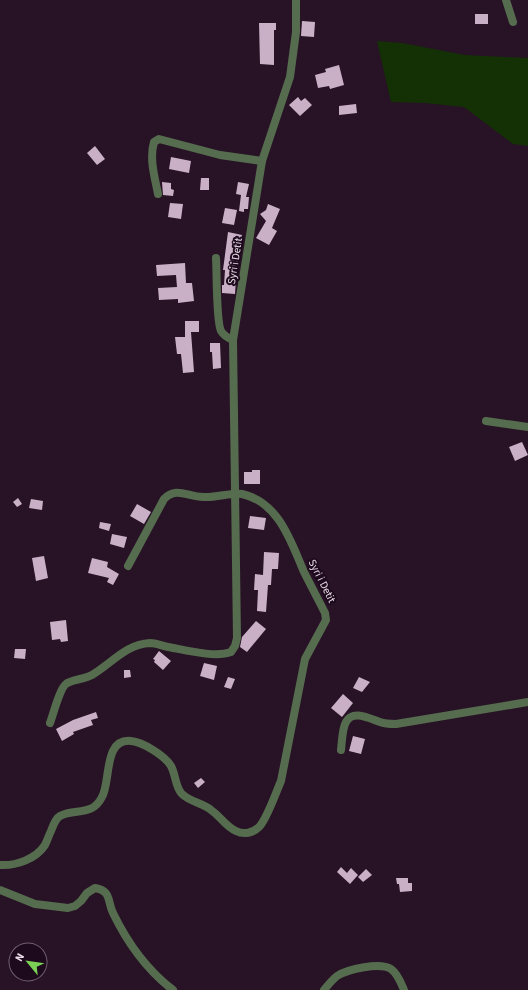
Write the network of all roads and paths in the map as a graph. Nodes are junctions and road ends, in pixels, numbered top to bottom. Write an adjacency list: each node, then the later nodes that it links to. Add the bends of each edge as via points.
1 (296, 0): 4 (street, Syri i Detit, via 296,32 290,77)
2 (506, 0): 3 (street)
3 (513, 22)
4 (262, 161): 5 (street, via 220,155 159,139 154,142 152,162); 7 (street, Syri i Detit)
5 (158, 194)
6 (216, 258): 7 (street, via 220,330)
7 (233, 340): 10 (street, Syri i Detit)
8 (486, 421): 9 (street)
9 (528, 427)
10 (234, 493): 11 (street, via 210,498 169,493); 13 (street, via 237,638 231,652 196,653 151,643 134,647 92,675 67,683); 15 (street, Syri i Detit, via 262,503 279,519 325,613 326,620 305,659 281,781 263,821 259,827 246,833 231,828 211,810 182,794 166,760 146,746 129,740 120,743 113,750 103,796 96,806 61,815 56,819 44,845 31,858 9,866)
11 (128, 566)
12 (528, 702): 14 (street, via 396,724 355,716 348,718 345,723)
13 (50, 723)
14 (341, 750)
15 (0, 865)
16 (0, 890): 17 (street, via 35,904 68,908 81,901 87,892 95,888 103,889 117,922 148,968)
17 (173, 990)
18 (324, 990): 19 (street, via 344,973 375,965 392,970)
19 (404, 990)

